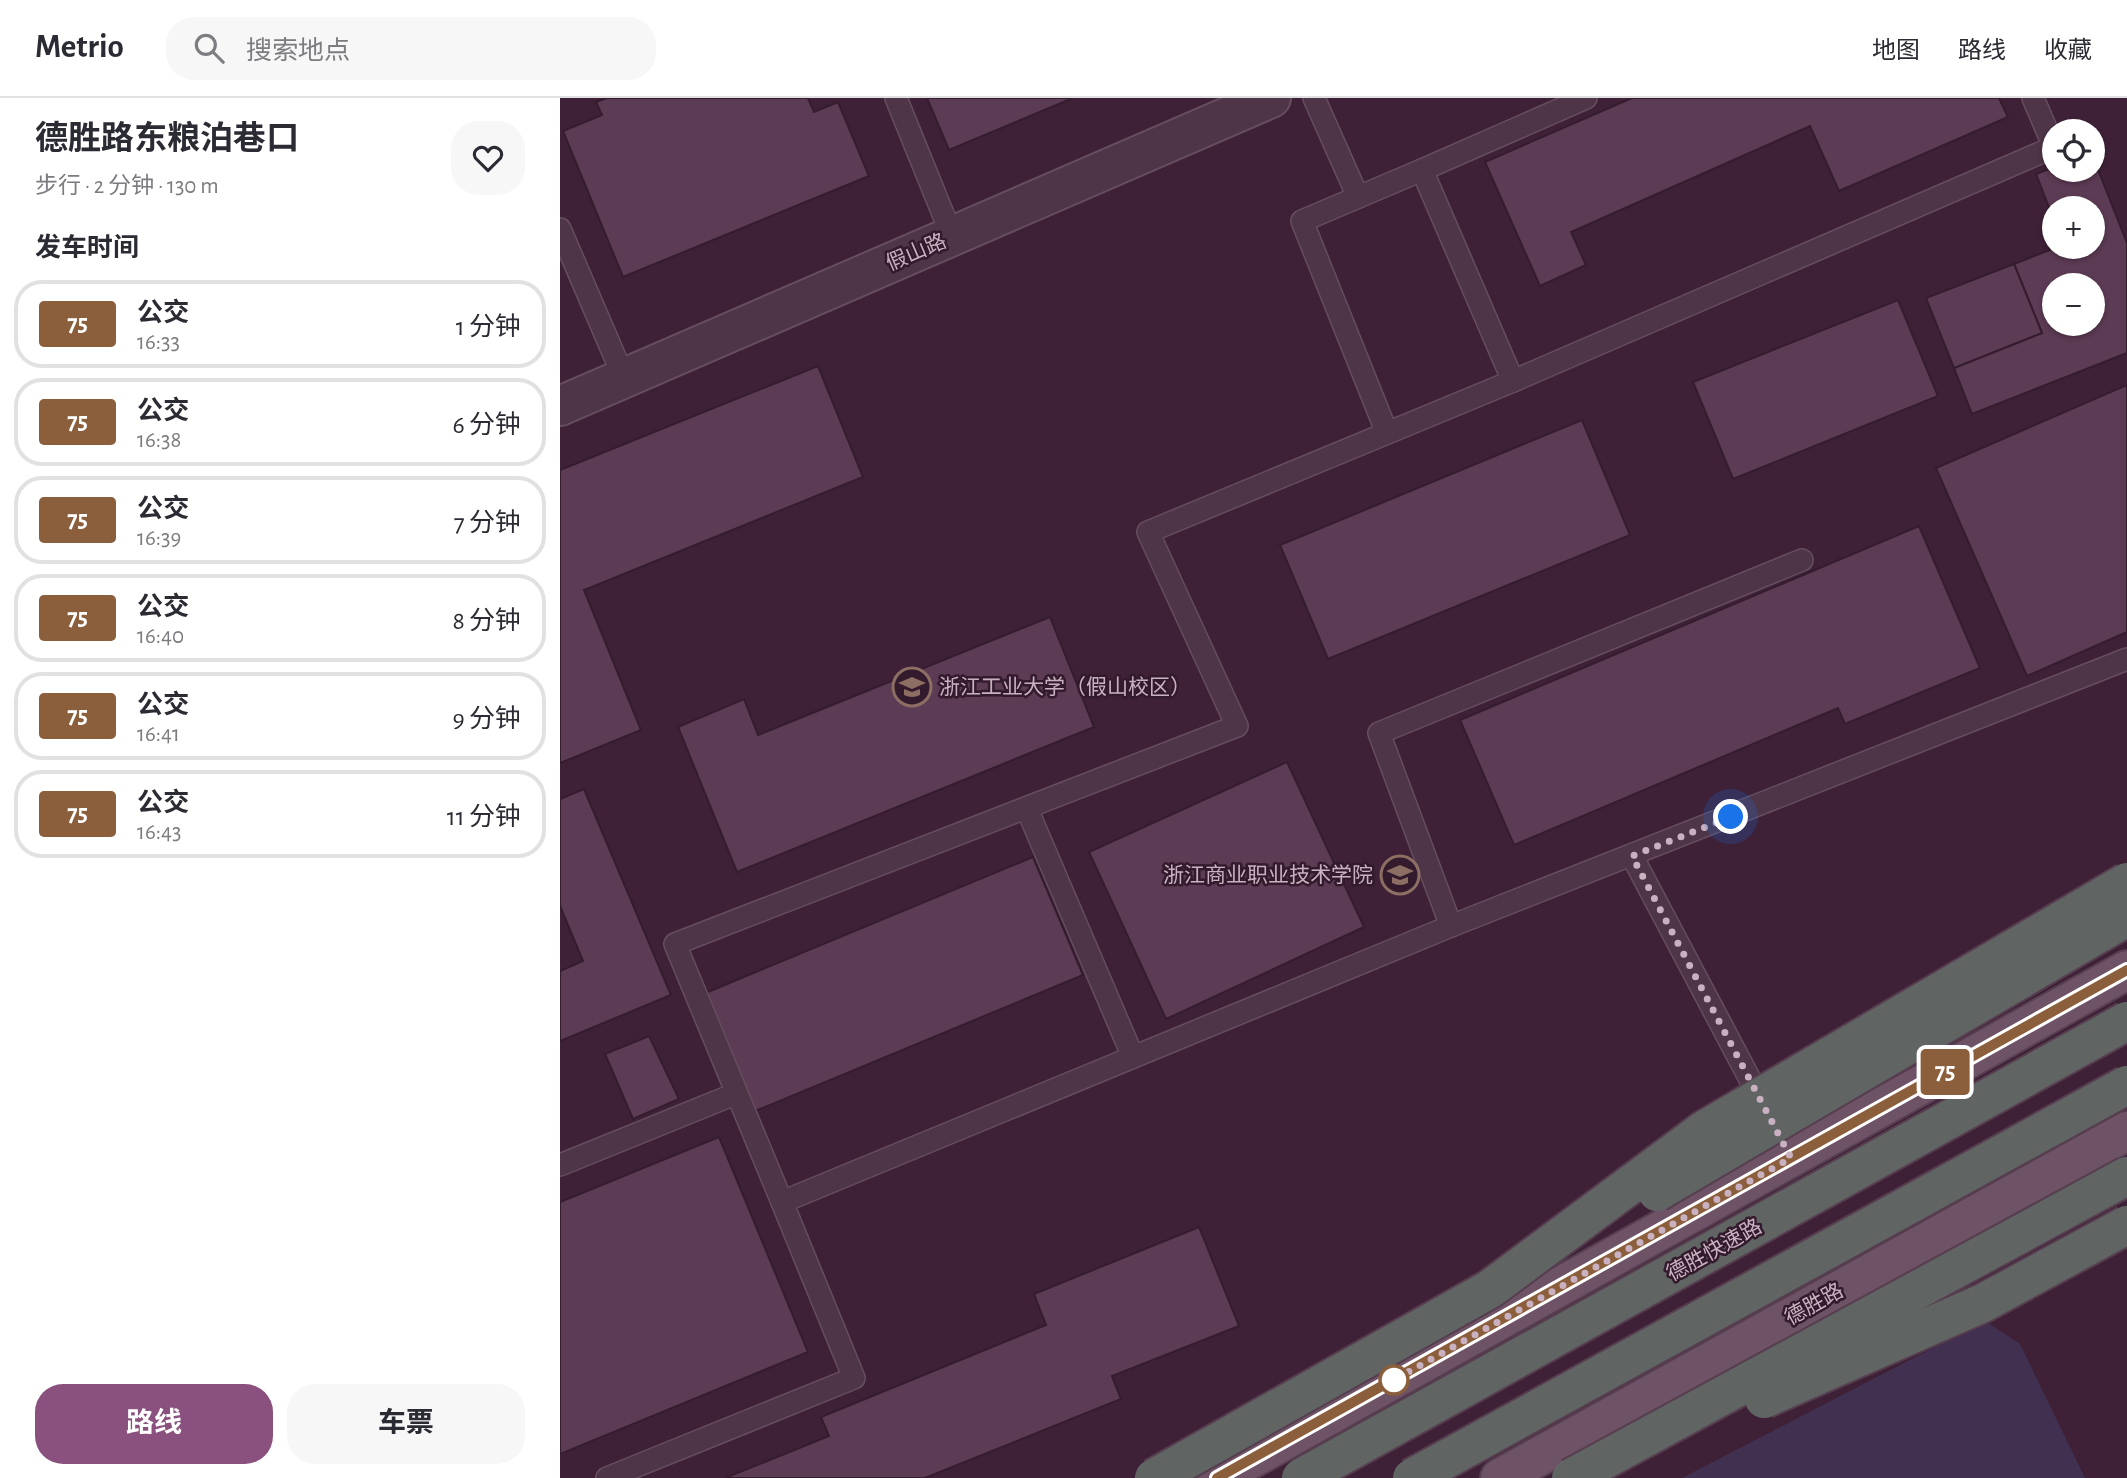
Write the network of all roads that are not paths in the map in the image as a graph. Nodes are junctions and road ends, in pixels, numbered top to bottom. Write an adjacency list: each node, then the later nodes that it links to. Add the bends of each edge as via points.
1 (896, 98): 9 (lane)
2 (1271, 98): 9 (street, 假山路)
3 (1314, 98): 7 (lane)
4 (1586, 98): 6 (lane)
5 (2033, 98): 11 (lane, via 2054,147)
6 (1422, 170): 7 (lane); 11 (lane)
7 (1358, 197): 13 (lane, via 1302,221)
8 (560, 229): 10 (lane)
9 (952, 236): 10 (street, 假山路)
10 (624, 378): 12 (street, 假山路)
11 (1513, 381): 13 (lane)
12 (560, 406)
13 (1387, 433): 16 (lane, via 1148,532 1237,726)
14 (1802, 560): 20 (lane, via 1379,733)
15 (2127, 659): 17 (lane)
16 (1027, 809): 23 (lane); 25 (lane, via 675,944)
17 (1632, 856): 20 (lane); 27 (lane)
18 (2127, 882): 32 (highway, bridge, via 1704,1130)
19 (2127, 917): 32 (highway, bridge)
20 (1451, 926): 23 (lane)
21 (2127, 970): 27 (main road)
22 (2127, 1021): 36 (highway, 德胜快速路, bridge)
23 (1133, 1057): 30 (lane)
24 (2127, 1085): 37 (highway, bridge)
25 (735, 1094): 28 (lane); 30 (lane)
26 (2127, 1131): 38 (main road, 德胜路)
27 (1791, 1158): 35 (main road)
28 (560, 1165)
29 (2127, 1176): 39 (highway, bridge)
30 (782, 1202): 33 (lane, via 854,1378)
31 (2127, 1225): 40 (highway, bridge, via 1983,1303)
32 (1490, 1290): 34 (highway, bridge)
33 (607, 1478)
34 (1154, 1478)
35 (1217, 1478)
36 (1301, 1478)
37 (1412, 1478)
38 (1500, 1478)
39 (1571, 1478)
40 (1586, 1478)

